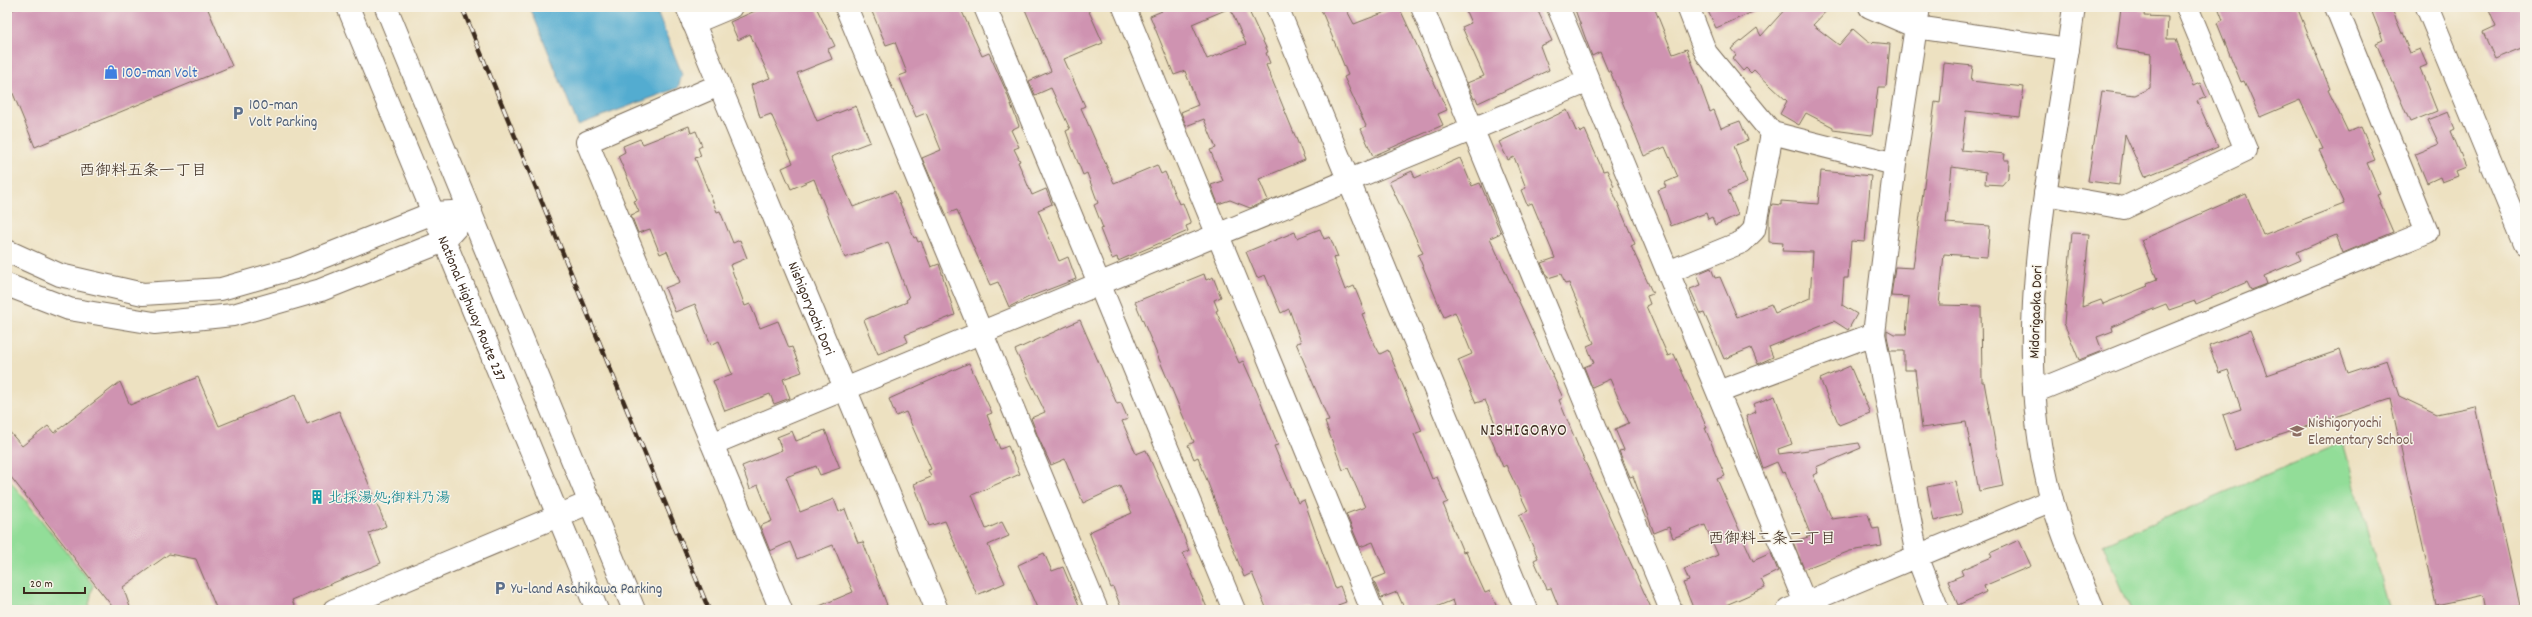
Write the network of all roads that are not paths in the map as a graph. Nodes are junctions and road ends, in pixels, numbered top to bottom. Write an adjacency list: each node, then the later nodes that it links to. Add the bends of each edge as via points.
1 (348, 7): 28 (main road, National Highway Route 237)
2 (386, 7): 27 (main road)
3 (731, 7): 16 (main road)
4 (846, 7): 36 (main road)
5 (985, 7): 34 (main road)
6 (1124, 7): 29 (main road)
7 (1277, 7): 24 (main road)
8 (1422, 7): 21 (main road)
9 (1558, 7): 19 (main road)
10 (1688, 7): 22 (main road, via 1706,53)
11 (1870, 7): 17 (main road)
12 (2074, 7): 18 (main road, Midorigaoka Dori)
13 (2187, 7): 25 (main road, via 2246,150 2124,208)
14 (2336, 7): 40 (main road, via 2427,232)
15 (2427, 7): 26 (main road)
16 (690, 15): 20 (main road, Nishigoryochi Dori)
17 (1918, 17): 18 (main road); 23 (main road)
18 (2068, 49): 25 (main road, Midorigaoka Dori)
19 (1589, 81): 21 (main road); 33 (main road)
20 (719, 85): 38 (main road, Nishigoryochi Dori); 41 (main road, via 587,142)
21 (1472, 130): 24 (main road); 56 (main road)
22 (1772, 133): 23 (main road); 33 (main road, via 1754,230 1742,242)
23 (1895, 164): 37 (main road)
24 (1348, 181): 29 (main road); 55 (main road)
25 (2045, 194): 40 (main road, Midorigaoka Dori, via 2031,334)
26 (2511, 205): 31 (main road)
27 (471, 211): 28 (main road); 30 (main road); 43 (main road)
28 (433, 214): 30 (main road, National Highway Route 237); 32 (main road, via 295,268 221,289 143,294 60,275)
29 (1218, 235): 34 (main road); 54 (main road)
30 (444, 241): 35 (main road, via 321,290 225,316 154,323 69,308); 44 (main road, National Highway Route 237)
31 (2525, 244)
32 (7, 251)
33 (1668, 272): 39 (main road)
34 (1100, 284): 36 (main road); 53 (main road)
35 (7, 285)
36 (982, 332): 38 (main road); 52 (main road)
37 (1874, 334): 39 (main road); 45 (main road)
38 (845, 389): 41 (main road); 51 (main road, Nishigoryochi Dori)
39 (1718, 392): 47 (main road)
40 (2034, 392): 42 (main road, Midorigaoka Dori)
41 (712, 444): 50 (main road)
42 (2052, 500): 45 (main road); 58 (main road, Midorigaoka Dori)
43 (591, 502): 44 (main road); 49 (main road)
44 (558, 516): 46 (main road); 48 (main road, National Highway Route 237)
45 (1917, 556): 47 (main road); 57 (main road)
46 (343, 608)
47 (1800, 608)
48 (597, 610)
49 (634, 610)
50 (781, 610)
51 (937, 610)
52 (1098, 610)
53 (1234, 610)
54 (1372, 610)
55 (1526, 610)
56 (1671, 610)
57 (1938, 610)
58 (2093, 610)

